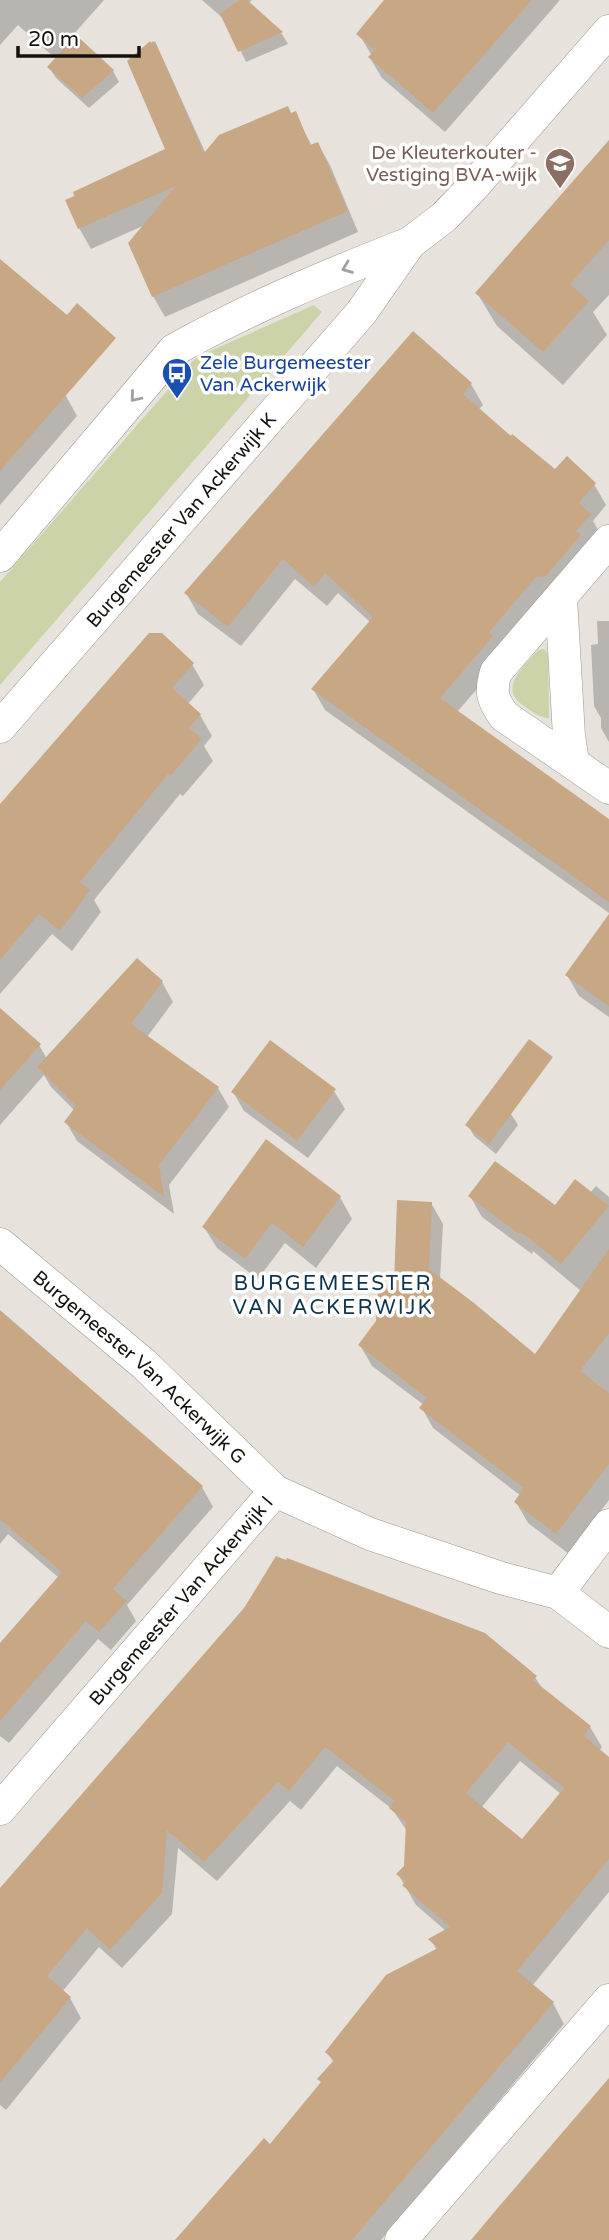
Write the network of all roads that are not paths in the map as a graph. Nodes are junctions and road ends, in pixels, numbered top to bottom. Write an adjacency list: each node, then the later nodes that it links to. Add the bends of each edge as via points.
1 (609, 31): 2 (street, Burgemeester Van Ackerwijk K, via 472,188)
2 (410, 243): 4 (street, Burgemeester Van Ackerwijk K, one-way to 4, via 311,282 174,350); 6 (street, Burgemeester Van Ackerwijk K, via 361,313)
3 (609, 541): 5 (street)
4 (0, 556)
5 (561, 598): 7 (street); 7 (street, via 496,672 492,686 494,702 504,716)
6 (0, 727)
7 (573, 762): 8 (street)
8 (609, 788)
9 (0, 1244): 10 (street, Burgemeester Van Ackerwijk G, via 144,1364)
10 (275, 1491): 12 (street, Burgemeester Van Ackerwijk I, via 370,1534); 14 (street, Burgemeester Van Ackerwijk I)
11 (609, 1525): 12 (street)
12 (558, 1593): 13 (street)
13 (609, 1632)
14 (6, 1791)
15 (609, 2000): 16 (street)
16 (401, 2240)

